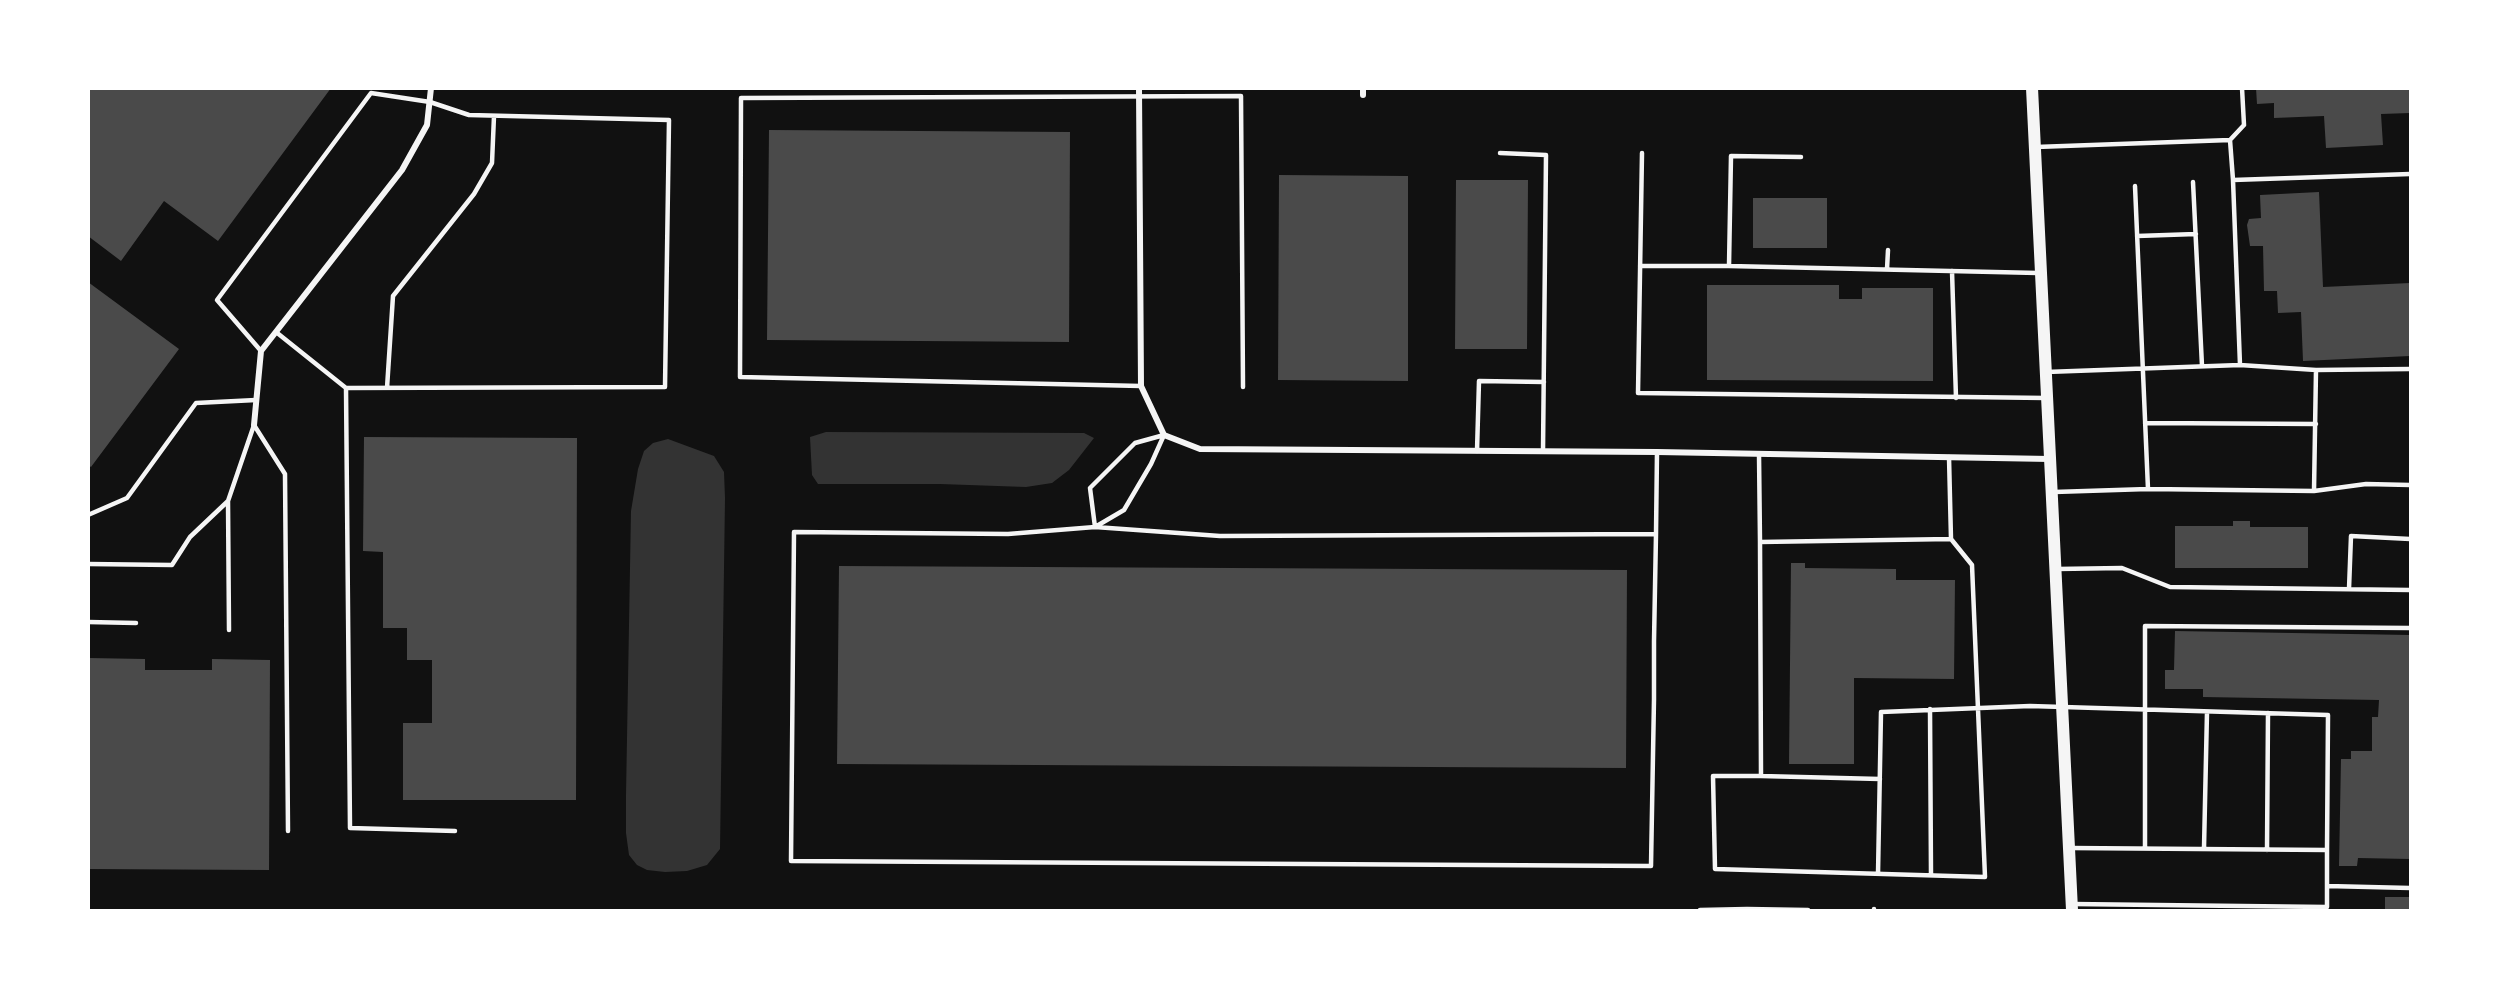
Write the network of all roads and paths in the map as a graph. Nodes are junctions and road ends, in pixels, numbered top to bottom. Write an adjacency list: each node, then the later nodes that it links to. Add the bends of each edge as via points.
1 (431, 88): 5 (street)
2 (2032, 88): 8 (main road)
3 (2242, 88): 7 (lane, via 2244,124)
4 (1139, 92): 33 (street); 33 (lane, via 741,98 740,377); 34 (lane, via 1241,96)
5 (430, 102): 6 (lane, via 469,115); 24 (street, via 427,125 402,170); 25 (lane, via 371,93 216,300)
6 (494, 116): 36 (lane, via 492,163 474,195 393,296); 36 (lane, via 669,120 665,387)
7 (2230, 140): 8 (lane); 13 (lane)
8 (2036, 147): 23 (main road)
9 (1500, 153): 32 (lane, via 1546,155)
10 (1642, 153): 19 (lane)
11 (1802, 157): 20 (lane, via 1731,156)
12 (2410, 174): 13 (lane)
13 (2233, 180): 26 (lane)
14 (2193, 182): 16 (lane)
15 (2135, 186): 17 (lane)
16 (2196, 234): 17 (lane); 27 (lane)
17 (2137, 236): 28 (lane)
18 (1888, 250): 21 (lane)
19 (1640, 266): 20 (lane); 37 (lane, via 1638,393)
20 (1729, 266): 21 (lane)
21 (1887, 269): 22 (lane)
22 (1952, 271): 23 (lane); 37 (lane)
23 (2043, 273): 31 (main road)
24 (276, 332): 25 (street); 35 (lane)
25 (261, 351): 39 (street)
26 (2240, 365): 27 (lane); 30 (lane)
27 (2202, 366): 28 (lane)
28 (2143, 368): 31 (lane); 40 (lane)
29 (2410, 369): 30 (lane)
30 (2316, 370): 41 (lane)
31 (2046, 372): 38 (main road)
32 (1544, 382): 44 (lane, via 1479,381); 45 (lane)
33 (1141, 386): 43 (street)
34 (1242, 387)
35 (345, 388): 36 (lane); 78 (lane, via 350,828)
36 (387, 388)
37 (1956, 398): 38 (lane)
38 (2048, 398): 49 (main road)
39 (256, 400): 42 (street); 55 (lane, via 196,403 127,498)
40 (2145, 423): 41 (lane); 51 (lane)
41 (2316, 424): 52 (lane)
42 (254, 426): 54 (lane); 77 (lane, via 285,474)
43 (1164, 435): 44 (street, via 1200,449); 56 (lane, via 1124,510); 56 (lane, via 1135,443 1090,488)
44 (1477, 451): 45 (street)
45 (1543, 451): 46 (street)
46 (1657, 452): 47 (street); 57 (lane)
47 (1759, 454): 48 (street); 60 (lane)
48 (1950, 457): 49 (street); 58 (lane)
49 (2050, 459): 53 (main road)
50 (2410, 485): 52 (lane, via 2366,484)
51 (2148, 489): 52 (lane); 53 (lane)
52 (2314, 491)
53 (2052, 492): 62 (main road)
54 (228, 501): 61 (lane, via 190,537 172,565); 68 (lane)
55 (88, 515)
56 (1095, 527): 57 (lane, via 1220,536); 57 (lane, via 1008,534 794,532 791,861 1651,866)
57 (1656, 534)
58 (1951, 539): 60 (lane); 69 (lane, via 1972,565)
59 (2410, 539): 63 (lane, via 2351,536)
60 (1760, 542): 75 (lane)
61 (88, 564)
62 (2056, 569): 63 (lane, via 2121,568 2170,586); 70 (main road)
63 (2349, 589): 64 (lane)
64 (2410, 590)
65 (88, 622): 66 (lane)
66 (136, 623)
67 (2410, 628): 72 (lane, via 2145,626)
68 (229, 630)
69 (1978, 707): 70 (lane); 71 (lane); 85 (lane, via 1985,877)
70 (2063, 708): 72 (lane); 80 (main road)
71 (1930, 709): 76 (lane, via 1881,712); 85 (lane)
72 (2147, 710): 73 (lane); 79 (lane)
73 (2207, 712): 74 (lane); 81 (lane)
74 (2268, 713): 82 (lane); 83 (lane, via 2328,715)
75 (1761, 776): 76 (lane); 84 (lane, via 1713,776 1715,869)
76 (1880, 779): 84 (lane)
77 (288, 831)
78 (455, 831)
79 (2145, 847): 80 (lane); 81 (lane)
80 (2069, 848): 89 (main road)
81 (2204, 848): 82 (lane)
82 (2267, 850): 83 (lane)
83 (2327, 850): 86 (lane)
84 (1878, 874): 85 (lane)
85 (1931, 875)
86 (2327, 886): 87 (lane); 88 (lane, via 2327,907)
87 (2410, 888)
88 (2159, 904): 89 (lane); 93 (lane)
89 (2072, 907)
90 (1700, 910): 91 (lane)
91 (1747, 910): 92 (lane)
92 (1808, 910)
93 (2159, 910)

